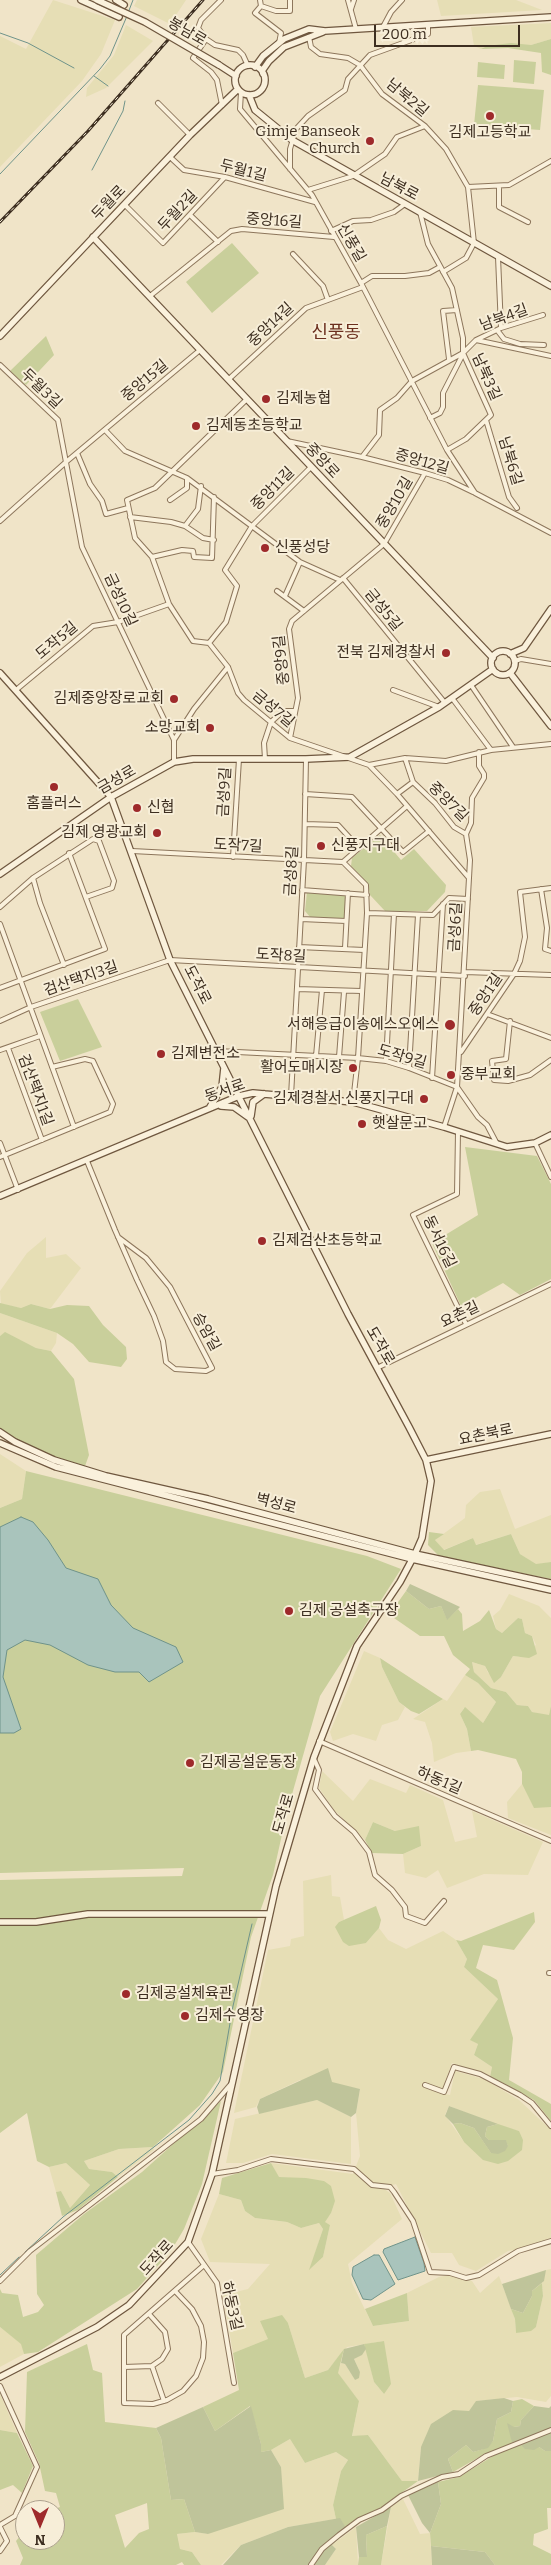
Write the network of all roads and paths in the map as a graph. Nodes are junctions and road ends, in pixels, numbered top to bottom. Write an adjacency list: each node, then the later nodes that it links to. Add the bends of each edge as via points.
1 (81, 0): 13 (street)
2 (97, 0): 26 (street, 봉남로, bridge, via 144,22)
3 (116, 0): 10 (street)
4 (221, 0): 20 (street, via 201,20 198,28)
5 (260, 0): 11 (street)
6 (290, 0): 11 (street, via 290,11)
7 (348, 0): 12 (street)
8 (354, 0): 12 (street)
9 (402, 0): 16 (street)
10 (124, 5)
11 (261, 6): 21 (street, via 256,13 281,33)
12 (351, 9): 17 (street)
13 (119, 17)
14 (551, 17): 15 (street)
15 (428, 25): 16 (street); 22 (street, via 428,34 370,55)
16 (383, 27): 17 (street)
17 (356, 29): 18 (street)
18 (325, 31): 19 (street); 21 (street, via 309,29)
19 (309, 37): 22 (street, via 311,47 320,54 348,58); 25 (street, via 284,47 262,71)
20 (206, 39): 23 (street, via 215,45 238,50); 30 (street, via 193,58 217,80)
21 (279, 43): 24 (street, via 263,56)
22 (360, 65): 31 (street, 남북2길, via 382,94); 33 (street, via 348,79 345,90 308,116 296,129)
23 (248, 66): 24 (street); 26 (street, via 240,69)
24 (256, 67): 25 (street)
25 (264, 75): 28 (street, via 262,89)
26 (236, 76): 27 (street)
27 (239, 90): 28 (street); 30 (street, 두월로); 36 (street, 신풍길, via 240,109)
28 (249, 95): 33 (street, 남북로, via 255,110)
29 (158, 103): 32 (street)
30 (222, 106): 32 (street, 두월로)
31 (425, 126): 37 (street, 남북2길, via 397,137 385,154); 39 (street, via 446,149)
32 (190, 135): 34 (street, 두월로)
33 (292, 140): 36 (street); 37 (street, 남북로)
34 (170, 157): 38 (street, 두월1길, via 184,170); 44 (street, 두월로)
35 (551, 161): 40 (street, via 519,181)
36 (290, 169): 41 (street, 신풍길)
37 (354, 176): 41 (street, 남북2길); 43 (street, 남북로)
38 (224, 177): 42 (street, 두월1길); 46 (street, 두월2길)
39 (468, 187): 40 (street); 52 (street)
40 (499, 187): 47 (street, via 499,207)
41 (308, 190): 42 (street, 신풍길)
42 (315, 202): 48 (street, 신풍길)
43 (405, 204): 45 (street, 남북로); 48 (street, via 394,212 370,220 354,221)
44 (125, 205): 46 (street, 두월2길, via 163,242); 49 (street, 두월로)
45 (420, 212): 52 (street, 남북로); 55 (street, 남북3길, via 428,244)
46 (190, 215): 51 (street)
47 (528, 222)
48 (331, 231): 50 (street, 신풍길)
49 (93, 237): 58 (street, 중앙로); 63 (street, 두월로)
50 (334, 237): 51 (street, 중앙16길, via 242,229 231,231); 56 (street, 신풍길)
51 (218, 242): 58 (street, 중앙16길)
52 (474, 243): 54 (street, 남북로); 55 (street, via 466,258)
53 (292, 254): 59 (street, via 323,286)
54 (498, 257): 57 (street, 남북로); 62 (street)
55 (441, 269): 56 (street, via 405,276 372,276); 60 (street, 남북3길, via 452,288)
56 (362, 285): 59 (street, 중앙14길); 72 (street, 신풍길)
57 (551, 286)
58 (150, 296): 66 (street, 중앙로)
59 (328, 300): 71 (street, 중앙14길, via 306,308)
60 (457, 310): 67 (street, 남북3길); 69 (street, via 443,311)
61 (543, 316): 62 (street, 남북4길)
62 (499, 329): 64 (street, 남북4길); 65 (street, via 504,339 520,344)
63 (0, 336)
64 (476, 340): 67 (street, 남북4길); 68 (street)
65 (544, 345)
66 (200, 350): 71 (street, 중앙로); 76 (street, 중앙15길)
67 (463, 353): 69 (street, 남북4길); 74 (street, via 444,393 440,413); 75 (street, 남북3길, via 491,416)
68 (551, 356)
69 (449, 359): 72 (street, 남북4길)
70 (0, 365): 81 (street, 두월3길, via 58,420)
71 (230, 380): 73 (street, 중앙로)
72 (412, 381): 74 (street, 신풍길); 80 (street, 중앙12길, via 397,398 380,410 378,435)
73 (247, 398): 77 (street, 중앙로); 83 (street)
74 (430, 418): 78 (street, 신풍길)
75 (486, 420): 78 (street, via 466,439); 91 (street, 남북6길, via 509,497)
76 (105, 430): 79 (street, 중앙15길); 83 (street, 중앙11길, via 125,451)
77 (287, 442): 80 (street, 중앙12길); 82 (street, 중앙로)
78 (447, 450): 87 (street, 신풍길)
79 (77, 453): 81 (street, 중앙15길); 90 (street, via 106,514)
80 (362, 457): 84 (street, 중앙12길)
81 (66, 462): 93 (street, 중앙15길); 107 (street, 금성10길, via 82,547)
82 (310, 468): 95 (street, 중앙11길); 98 (street, 중앙로)
83 (171, 471): 85 (street, 중앙11길); 90 (street, via 155,488 127,500)
84 (425, 473): 87 (street, 중앙12길); 98 (street, 중앙10길)
85 (187, 478): 86 (street, 중앙11길); 89 (street, via 187,488)
86 (200, 486): 88 (street, 중앙11길); 94 (street, via 198,509)
87 (475, 493): 96 (street, 신풍길)
88 (214, 496): 95 (street, 중앙11길); 97 (street)
89 (170, 500)
90 (128, 508): 92 (street)
91 (516, 508)
92 (130, 517): 94 (street); 99 (street, via 136,538)
93 (0, 521)
94 (185, 526): 97 (street, via 202,538)
95 (252, 526): 100 (street, 중앙11길); 108 (street, 중앙11길, via 225,570 238,586 226,622)
96 (551, 533)
97 (214, 540): 99 (street, via 212,558 194,557 193,551 182,550)
98 (384, 544): 101 (street, 중앙9길); 110 (street, 중앙로)
99 (152, 557): 104 (street)
100 (300, 562): 101 (street); 103 (street)
101 (341, 579): 106 (street, 중앙9길); 121 (street, 금성5길)
102 (277, 591): 103 (street)
103 (285, 596): 106 (street)
104 (169, 604): 107 (street, 도작5길); 108 (street, via 193,641)
105 (551, 609): 109 (street, via 524,648)
106 (304, 612): 123 (street, 중앙9길, via 292,621 289,629 298,698)
107 (118, 622): 118 (street, 도작5길, via 93,626); 127 (street, 금성10길)
108 (209, 643): 113 (street, 금성7길)
109 (510, 654): 110 (street, via 502,652); 111 (street)
110 (493, 658): 114 (street)
111 (515, 661): 112 (street); 116 (street)
112 (551, 664)
113 (228, 667): 124 (street, 금성7길, via 238,693); 127 (street)
114 (492, 668): 116 (street, via 497,674); 117 (street, 금성로)
115 (0, 673): 118 (street, 도작로)
116 (510, 673): 125 (street)
117 (471, 686): 120 (street, 금성로); 129 (street)
118 (16, 690): 142 (street, 도작로)
119 (394, 690): 122 (street)
120 (452, 698): 121 (street, 금성로); 130 (street)
121 (445, 702): 122 (street, 금성로)
122 (439, 707): 132 (street, 금성로)
123 (295, 711): 124 (street, via 283,711); 126 (street, 중앙9길)
124 (271, 722): 126 (street, 금성7길); 135 (street, via 264,743)
125 (551, 726)
126 (290, 738): 132 (street, 금성7길)
127 (174, 740): 137 (street, 금성10길)
128 (551, 744): 129 (street, 중앙7길)
129 (513, 747): 130 (street, 중앙7길)
130 (491, 750): 131 (street, 중앙7길)
131 (479, 752): 133 (street, 중앙7길, via 446,760); 147 (street, 중앙7길, via 479,766 484,778 471,802 471,823)
132 (350, 757): 136 (street, 금성로); 138 (street)
133 (404, 758): 138 (street, 중앙7길); 139 (street, 중앙7길)
134 (238, 759): 135 (street, 금성로); 137 (street, 금성로); 151 (street, 금성9길)
135 (265, 759): 136 (street, 금성로)
136 (306, 759): 140 (street, 금성8길)
137 (174, 762): 142 (street, 금성로)
138 (369, 765): 141 (street)
139 (413, 782): 141 (street); 147 (street, 중앙7길, via 454,827)
140 (305, 794): 144 (street, 금성8길); 145 (street, via 352,797)
141 (397, 794): 143 (street)
142 (111, 797): 149 (street, 도작로); 154 (street, 금성로)
143 (407, 806): 145 (street); 146 (street)
144 (305, 824): 148 (street, via 338,825); 152 (street, 금성8길)
145 (382, 829): 146 (street, via 403,852); 148 (street)
146 (429, 831): 156 (street)
147 (466, 834): 156 (street, 금성6길)
148 (359, 848): 153 (street)
149 (132, 851): 151 (street, 도작7길); 176 (street, 도작로)
150 (69, 853): 155 (street); 162 (street); 162 (street, via 93,839 99,841 114,881 112,888)
151 (233, 857): 152 (street, 도작7길)
152 (304, 860): 153 (street, 도작7길); 159 (street, 금성8길)
153 (343, 862): 161 (street, via 366,885)
154 (0, 874)
155 (33, 878): 165 (street); 177 (street)
156 (470, 878): 163 (street, 금성6길)
157 (551, 888): 158 (street)
158 (541, 889): 175 (street, via 547,928 545,949); 183 (street, via 520,892 525,937)
159 (302, 890): 160 (street); 169 (street, 금성8길)
160 (348, 893): 161 (street); 170 (street)
161 (367, 896): 166 (street)
162 (86, 897): 177 (street, via 104,949)
163 (468, 898): 164 (street, via 449,898); 182 (street, 금성6길)
164 (443, 904): 168 (street, via 432,915); 184 (street)
165 (0, 907)
166 (367, 913): 167 (street); 174 (street)
167 (394, 914): 168 (street); 180 (street)
168 (418, 915): 181 (street)
169 (300, 919): 170 (street, 금성8길); 172 (street, 금성8길)
170 (346, 921): 173 (street)
171 (0, 924): 186 (street, 검산택지1길)
172 (299, 946): 173 (street); 178 (street, 금성8길)
173 (345, 948): 174 (street)
174 (364, 950): 179 (street)
175 (551, 951)
176 (170, 960): 178 (street, 도작8길); 192 (street, 검산택지3길); 200 (street, 도작로)
177 (64, 965): 186 (street)
178 (298, 968): 179 (street, 도작8길); 188 (street, 금성8길)
179 (362, 971): 180 (street, 도작8길); 191 (street)
180 (391, 972): 181 (street, 도작8길); 207 (street)
181 (415, 974): 184 (street, 도작8길); 210 (street)
182 (465, 974): 183 (street, 중앙1길); 184 (street, 도작8길); 201 (street, 금성6길)
183 (514, 974): 185 (street, 중앙1길); 193 (street, 중앙1길)
184 (440, 975): 211 (street)
185 (551, 975)
186 (21, 982): 187 (street); 192 (street, 검산택지1길)
187 (0, 988)
188 (297, 988): 189 (street); 202 (street, 금성8길)
189 (322, 990): 190 (street); 203 (street)
190 (344, 992): 191 (street); 204 (street)
191 (361, 992): 205 (street)
192 (31, 1007): 194 (street, 검산택지3길); 196 (street, 검산택지1길)
193 (487, 1014): 195 (street); 201 (street, 중앙1길)
194 (0, 1021)
195 (510, 1021): 197 (street); 206 (street, via 506,1059 492,1061 494,1080 530,1075)
196 (40, 1036): 198 (street, 검산택지1길); 209 (street, 검산택지1길)
197 (551, 1038)
198 (8, 1048): 199 (street, 검산택지1길); 224 (street, 검산택지1길)
199 (0, 1050)
200 (217, 1051): 202 (street, 도작9길); 208 (street, 도작로)
201 (460, 1053): 212 (street, 금성6길)
202 (293, 1054): 203 (street, 도작9길); 215 (street)
203 (316, 1056): 204 (street, 도작9길)
204 (339, 1057): 205 (street, 도작9길)
205 (358, 1058): 207 (street, 도작9길); 216 (street)
206 (551, 1060)
207 (386, 1061): 210 (street, 도작9길)
208 (224, 1066): 214 (street, 도작로); 218 (street, via 222,1087)
209 (52, 1067): 220 (street, 검산택지1길); 220 (street, 검산택지1길, via 86,1059 93,1061 113,1104 110,1112)
210 (409, 1068): 211 (street, 도작9길)
211 (432, 1078): 212 (street, 도작9길)
212 (457, 1087): 221 (street, 금성6길); 227 (street, via 487,1125)
213 (265, 1094): 214 (street, 동서로); 215 (street, 동서로); 219 (street, via 253,1102)
214 (239, 1096): 217 (street, 동서로); 219 (street, 도작로)
215 (291, 1096): 216 (street, 동서로)
216 (353, 1102): 221 (street, 동서로)
217 (216, 1106): 218 (street, 동서로); 219 (street, via 234,1107)
218 (208, 1109): 229 (street, 동서로)
219 (252, 1120): 236 (street, 도작로, via 348,1314)
220 (74, 1127): 224 (street, 검산택지1길)
221 (444, 1127): 222 (street, 동서로)
222 (458, 1132): 227 (street, 동서로); 235 (street, 동서16길, via 456,1194 413,1214)
223 (551, 1135): 226 (street, 동서로)
224 (42, 1140): 228 (street, 검산택지1길)
225 (0, 1143): 228 (street)
226 (535, 1143): 227 (street, 동서로); 230 (street)
227 (498, 1146)
228 (2, 1156): 231 (street)
229 (87, 1161): 231 (street, 동서로); 233 (street, 승암길)
230 (551, 1177)
231 (18, 1190): 232 (street, 동서로)
232 (0, 1196)
233 (118, 1236): 233 (street, 승암길, via 146,1258 170,1287 212,1368 206,1372 176,1370 166,1362 163,1341)
234 (551, 1284): 235 (street, 요촌길)
235 (466, 1324): 236 (street, 요촌길)
236 (379, 1367): 240 (street, 도작로)
237 (0, 1432): 241 (street, 벽성로, via 54,1460)
238 (551, 1434): 240 (street, 요촌북로)
239 (0, 1442): 241 (street, 벽성로, via 56,1467)
240 (426, 1460): 241 (street, 도작로, via 431,1481 428,1507 422,1538)
241 (413, 1556): 242 (street, 벽성로); 243 (street, 벽성로); 244 (street, 도작로, via 400,1582 357,1646)
242 (551, 1583)
243 (551, 1590)
244 (319, 1741): 245 (street, 도작로); 246 (street, 하동1길)
245 (314, 1757): 247 (street, via 319,1770 315,1790 369,1852 375,1875 405,1907 406,1916 425,1923); 248 (street, 도작로)
246 (551, 1841)
247 (444, 1901)
248 (269, 1914): 249 (street, via 88,1914 36,1922); 250 (street, 도작로)
249 (0, 1922)
250 (234, 2080): 253 (street, 도작로); 257 (street, 도작로, via 201,2119 30,2251)
251 (425, 2085): 252 (street, via 444,2092 454,2067 480,2074 526,2099)
252 (551, 2126)
253 (212, 2174): 254 (street, via 238,2170 271,2159 354,2169 372,2185 390,2187 394,2192 413,2221 430,2272 466,2278 474,2276 518,2251); 255 (street, 도작로)
254 (551, 2241)
255 (188, 2242): 256 (street, 하동3길); 262 (street, 도작로, via 129,2305 97,2327)
256 (203, 2266): 258 (street); 263 (street, 하동3길, via 217,2283)
257 (0, 2281)
258 (176, 2291): 259 (street); 265 (street, via 201,2326 203,2358 196,2376 183,2391)
259 (149, 2314): 260 (street, via 124,2335); 261 (street, via 165,2332 168,2341 168,2349 162,2359)
260 (124, 2366): 261 (street); 265 (street, via 124,2403 153,2404)
261 (152, 2366): 265 (street)
262 (0, 2377)
263 (234, 2382)
264 (0, 2386): 267 (street, via 37,2467 15,2516)
265 (164, 2400)
266 (551, 2430): 269 (street, via 486,2456 459,2474 442,2477 401,2496 339,2535 322,2549)
267 (0, 2526): 268 (street, via 7,2541)
268 (0, 2551)
269 (311, 2565)

